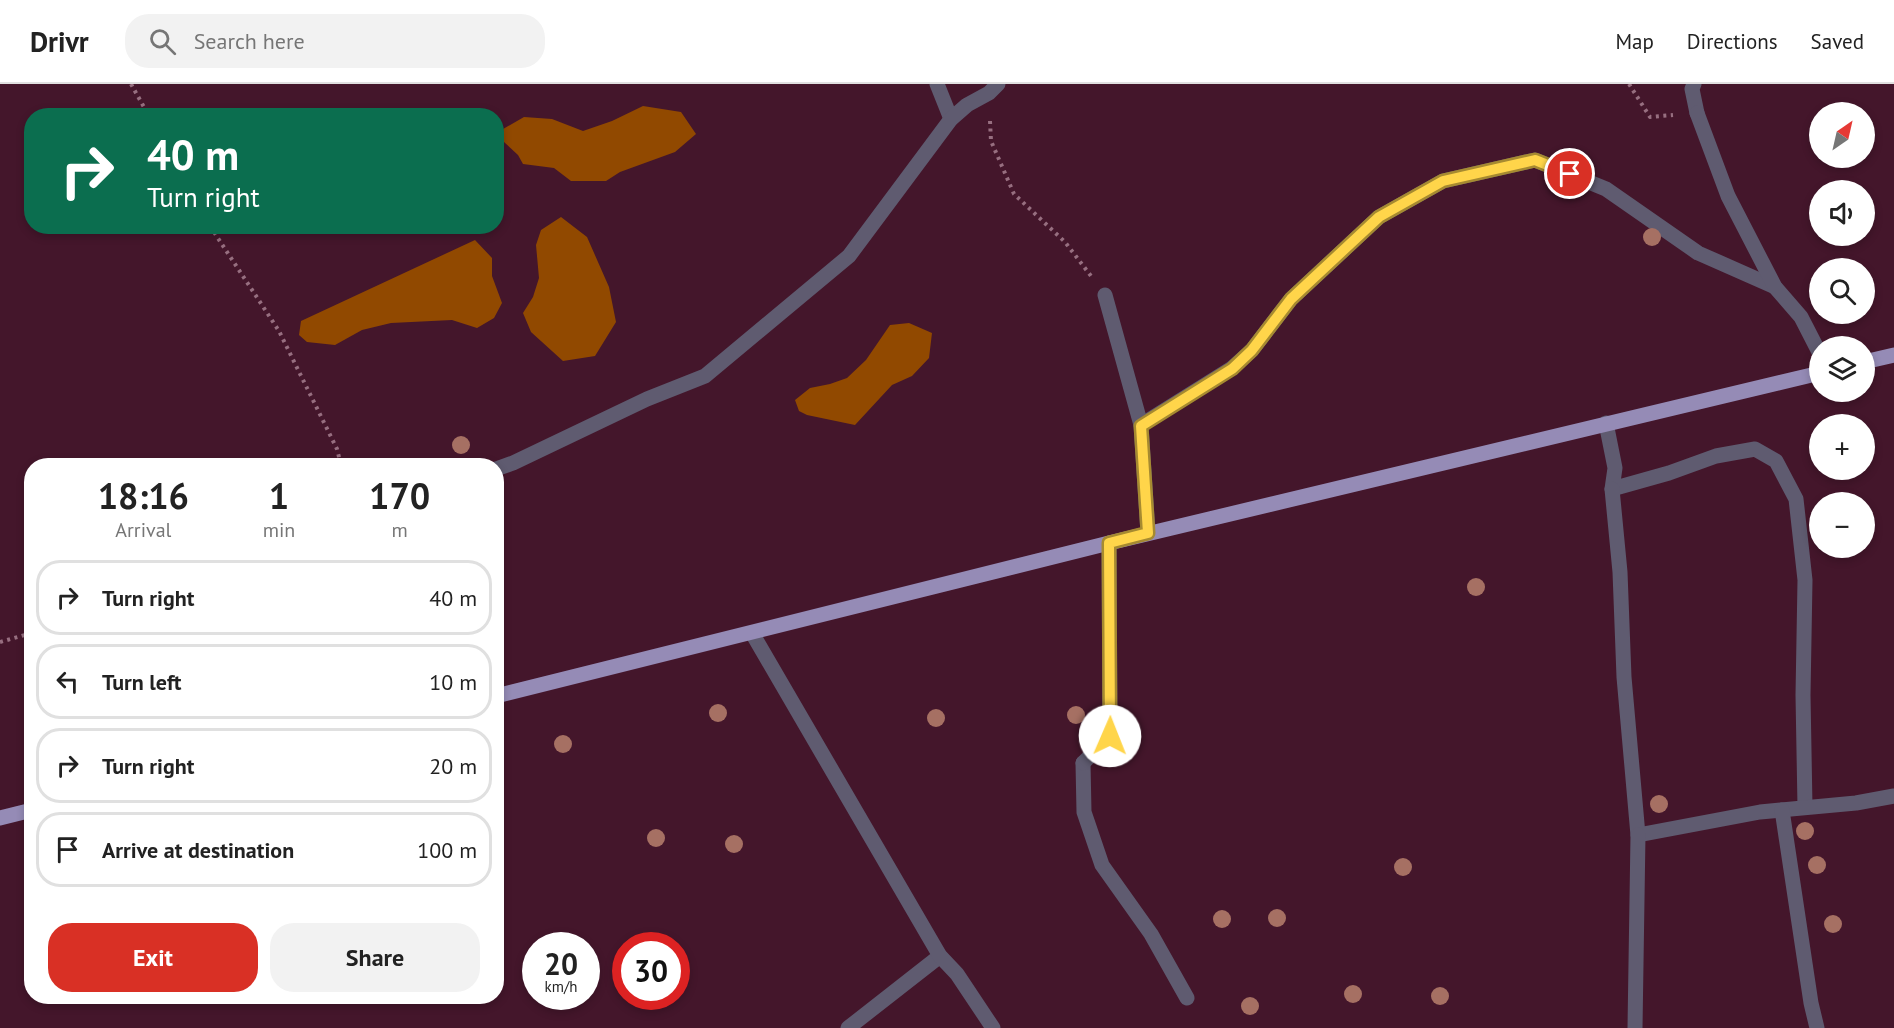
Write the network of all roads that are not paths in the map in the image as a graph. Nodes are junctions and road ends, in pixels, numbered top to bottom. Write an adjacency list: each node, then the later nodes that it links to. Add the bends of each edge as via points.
1 (937, 84): 4 (street)
2 (1694, 84): 5 (street, via 1697,113 1728,196)
3 (993, 89): 4 (street)
4 (951, 119): 13 (street, via 849,256 705,376)
5 (1775, 287): 7 (street, via 1801,317); 12 (street, via 1698,253 1606,189 1535,160 1443,181 1379,217 1291,299 1252,350 1232,369)
6 (1105, 295): 12 (street)
7 (1811, 336)
8 (1894, 355): 9 (main road)
9 (1875, 359)
10 (1809, 376): 11 (main road)
11 (1606, 423): 14 (street, via 1615,468); 15 (main road)
12 (1141, 426): 15 (street)
13 (504, 466)
14 (1612, 489): 20 (street, via 1716,456 1755,449 1776,460 1796,499 1805,580); 24 (street)
15 (1148, 533): 16 (main road)
16 (1109, 543): 17 (main road); 26 (street, via 1110,736 1083,764 1084,812 1102,865 1151,934)
17 (753, 633): 18 (main road); 25 (street)
18 (504, 694)
19 (1894, 796): 20 (street)
20 (1805, 807): 21 (street)
21 (1782, 810): 24 (street); 30 (street)
22 (24, 812): 23 (main road)
23 (0, 818)
24 (1638, 835): 29 (street)
25 (940, 956): 27 (street); 28 (street, via 957,974)
26 (1187, 998)
27 (848, 1028)
28 (993, 1028)
29 (1635, 1028)
30 (1817, 1028)

